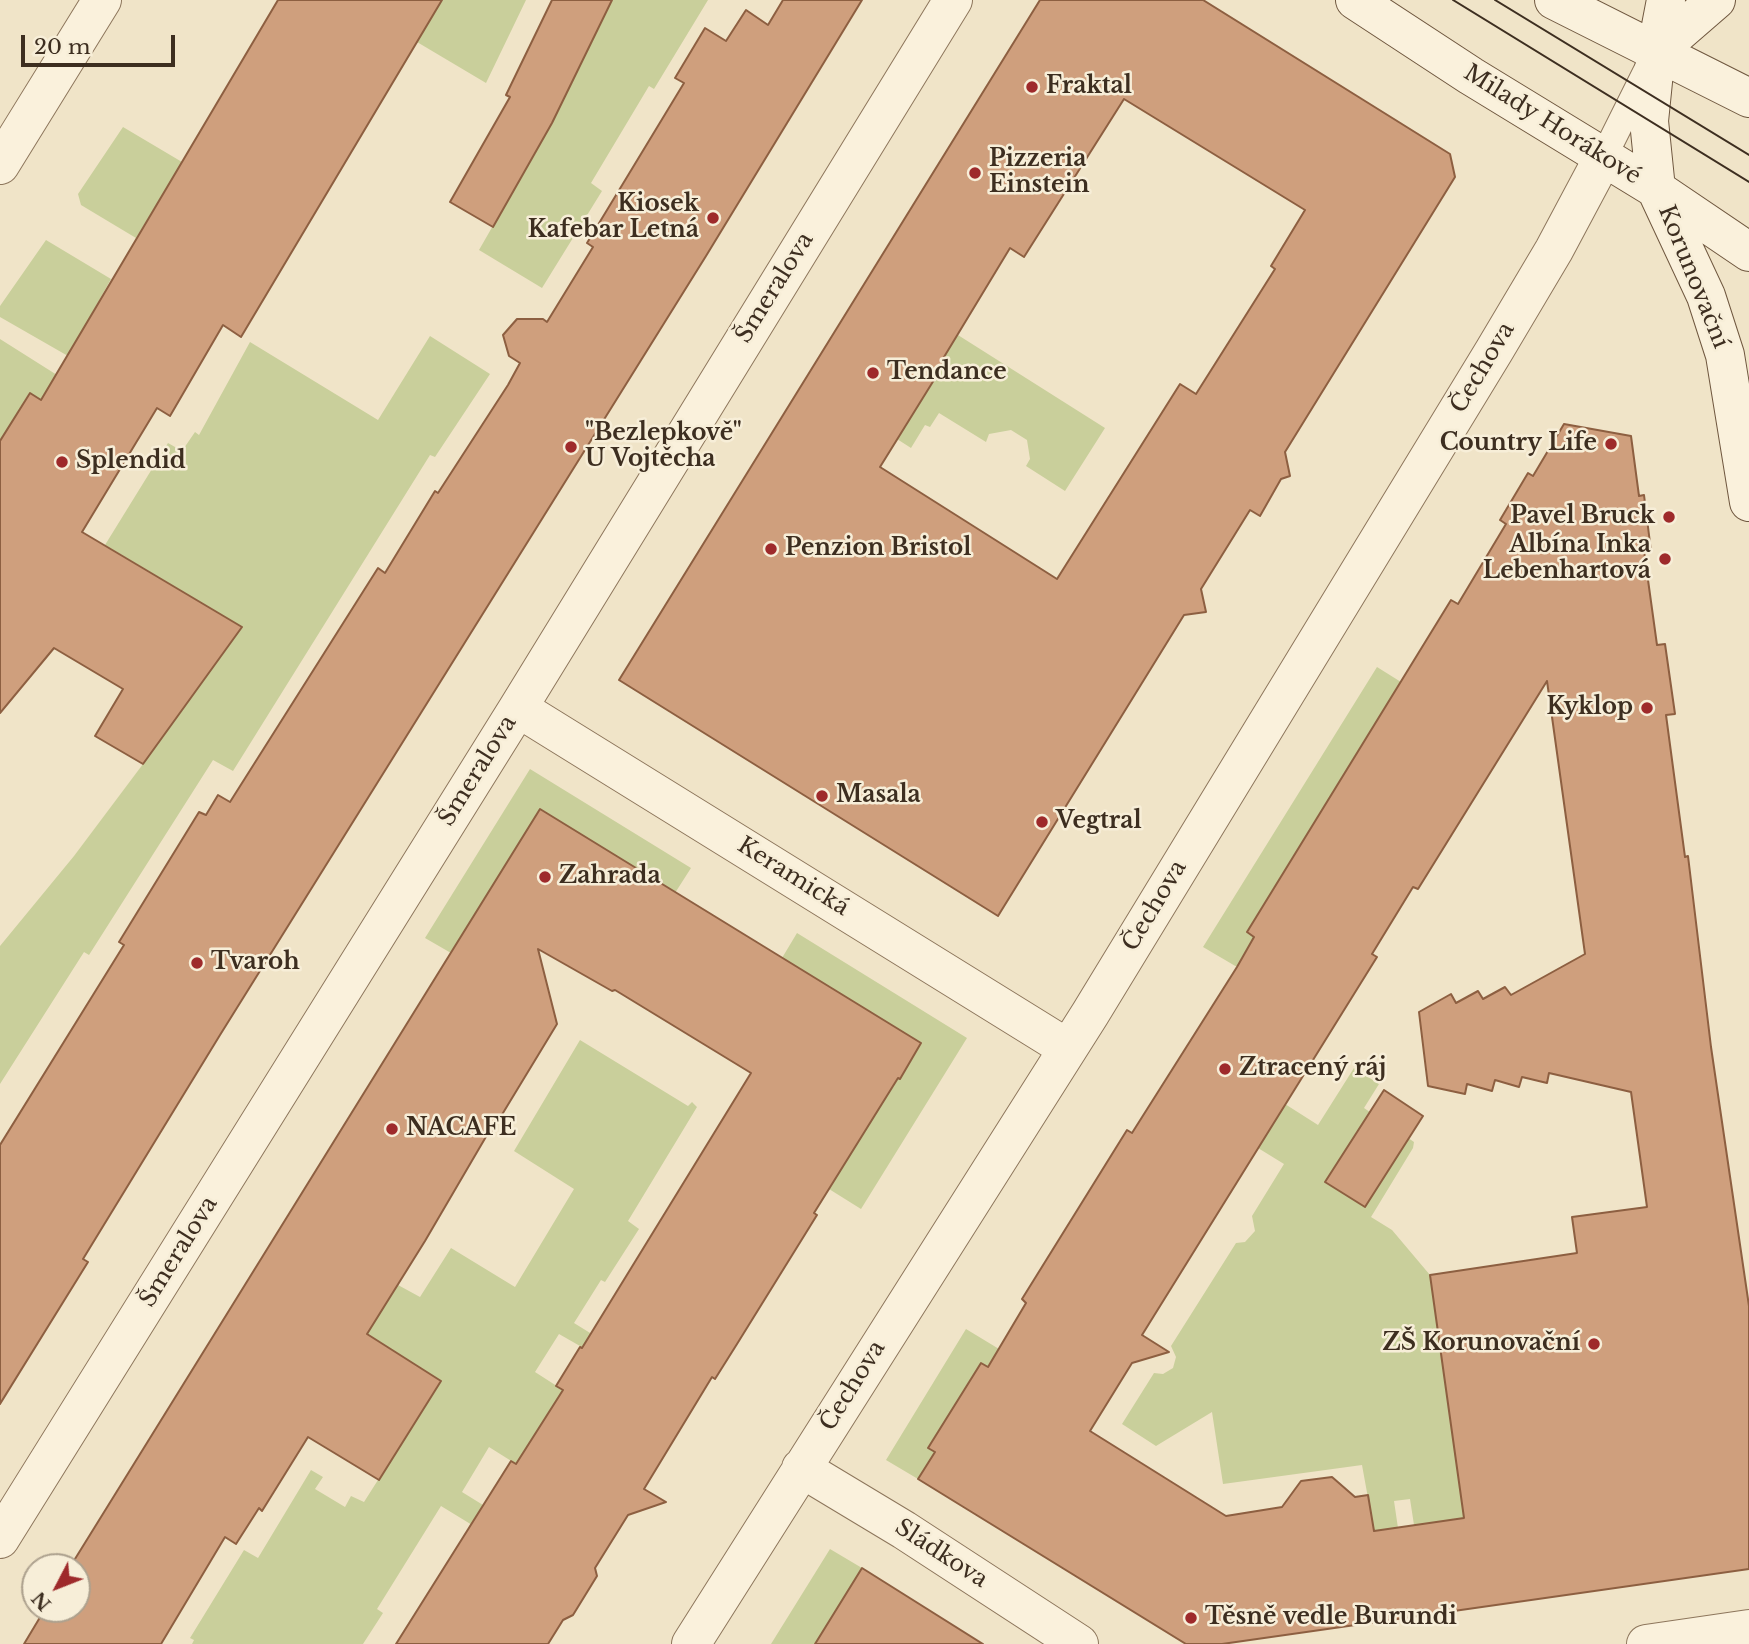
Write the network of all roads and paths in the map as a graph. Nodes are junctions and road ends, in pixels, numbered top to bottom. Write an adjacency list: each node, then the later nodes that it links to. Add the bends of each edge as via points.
1 (102, 0): 10 (street)
2 (953, 0): 14 (street, Šmeralova)
3 (1354, 0): 9 (street, Milady Horákové)
4 (1554, 0): 7 (street)
5 (1666, 0): 7 (street, Korunovační)
6 (1716, 1): 7 (street)
7 (1656, 52): 8 (street); 9 (lane); 11 (street, Korunovační, via 1649,121)
8 (1749, 98)
9 (1603, 158): 11 (street, Milady Horákové); 15 (street, Čechova, via 1500,340)
10 (0, 165)
11 (1656, 189): 12 (street, Milady Horákové); 13 (street, Korunovační, via 1706,296 1725,355)
12 (1749, 252)
13 (1749, 502)
14 (517, 708): 15 (street, Keramická); 17 (street, Šmeralova)
15 (1067, 1048): 16 (street, Čechova)
16 (801, 1468): 19 (street, Čechova); 20 (street, Sládkova)
17 (0, 1539)
18 (1749, 1629): 21 (street)
19 (691, 1644)
20 (1079, 1644)
21 (1646, 1644)

